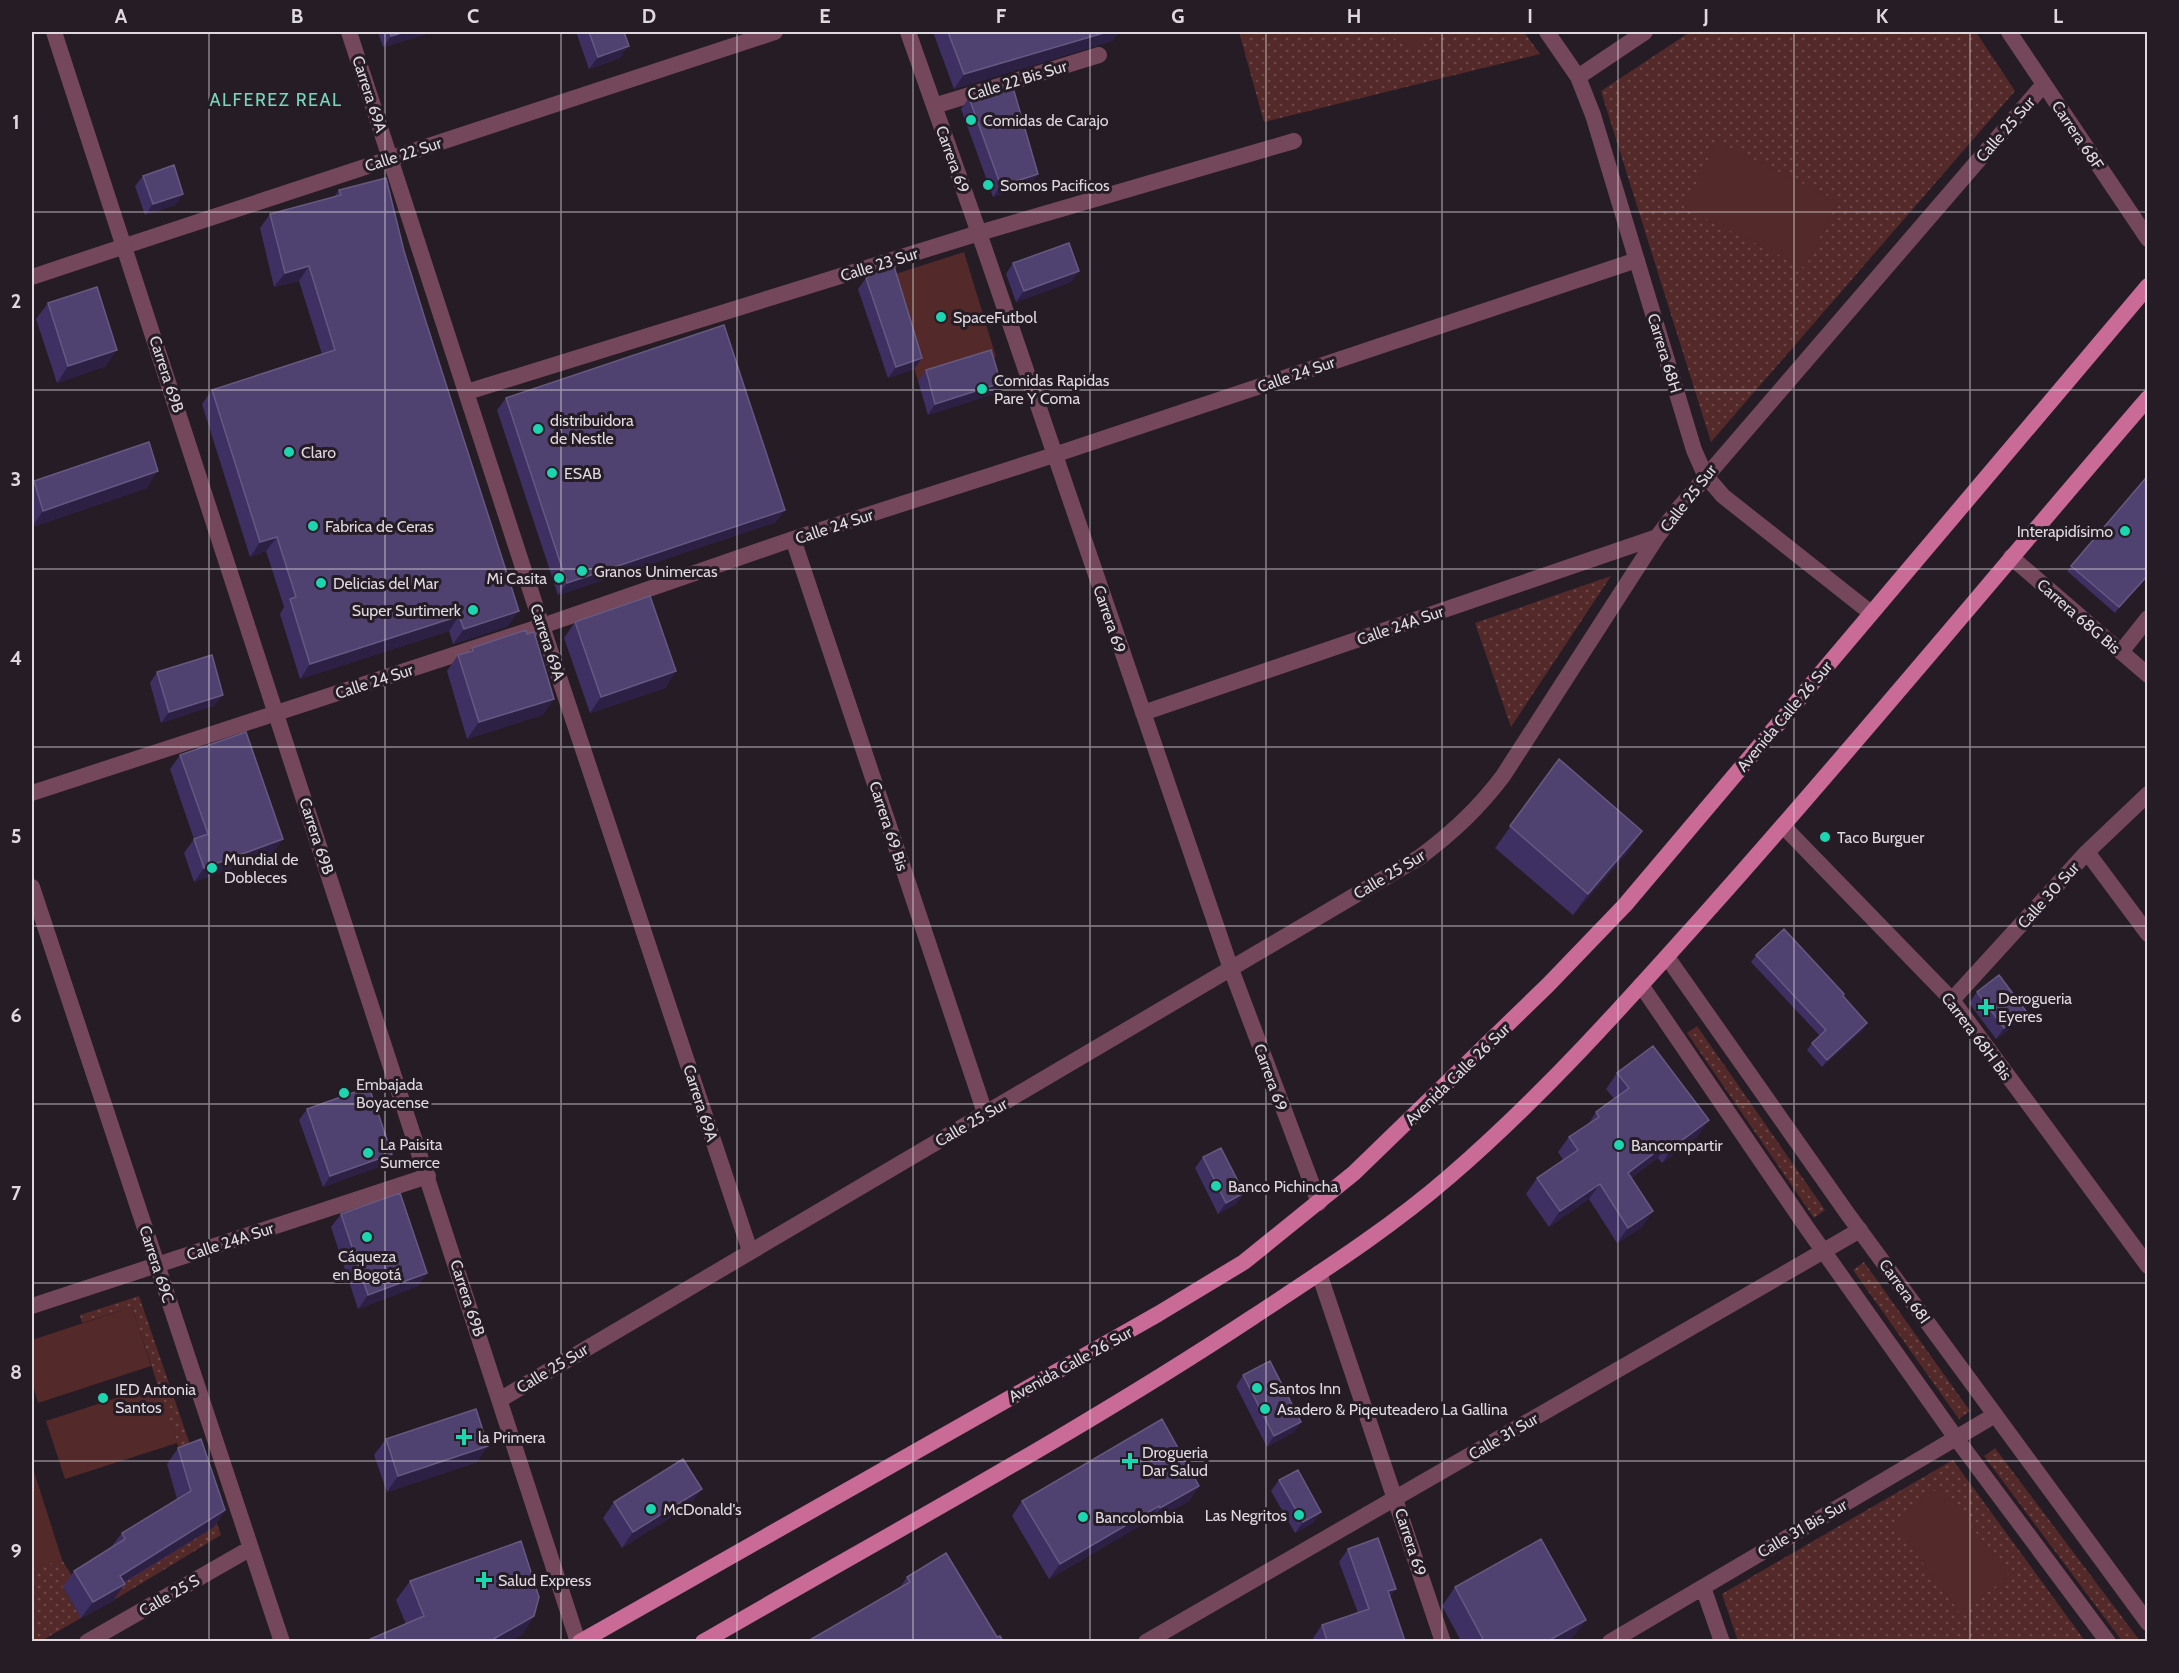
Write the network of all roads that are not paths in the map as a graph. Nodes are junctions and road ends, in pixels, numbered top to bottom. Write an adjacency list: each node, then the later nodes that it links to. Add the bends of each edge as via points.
1 (54, 32): 16 (street, Carrera 69B)
2 (349, 32): 13 (street, Carrera 69A)
3 (775, 32): 13 (street, Calle 22 Sur)
4 (908, 32): 11 (street, Carrera 69)
5 (1547, 32): 9 (street, Carrera 68H)
6 (1646, 32): 9 (street)
7 (2009, 32): 10 (street, Carrera 68F)
8 (1099, 55): 11 (street, Calle 22 Bis Sur)
9 (1578, 77): 17 (street, Carrera 68H)
10 (2044, 84): 15 (street, Carrera 68F); 23 (street, Calle 25 Sur)
11 (934, 106): 14 (street, Carrera 69)
12 (1294, 141): 14 (street, Calle 23 Sur)
13 (390, 159): 16 (street, Calle 22 Sur); 20 (street, Carrera 69A)
14 (979, 232): 20 (street, Calle 23 Sur); 22 (street, Carrera 69)
15 (2148, 239)
16 (125, 246): 18 (street, Calle 22 Sur); 32 (street, Carrera 69B)
17 (1637, 260): 22 (street, Calle 24 Sur); 23 (street, Carrera 68H)
18 (32, 277)
19 (2148, 286): 27 (main road, Avenida Calle 26 Sur)
20 (467, 392): 29 (street, Carrera 69A)
21 (2148, 398): 26 (main road)
22 (1054, 455): 25 (street, Calle 24 Sur); 33 (street, Carrera 69)
23 (1705, 475): 24 (street, Calle 25 Sur); 27 (street, Carrera 68H, via 1723,496)
24 (1657, 537): 33 (street, Calle 24A Sur); 41 (street, Calle 25 Sur, via 1483,803 1420,857)
25 (793, 539): 29 (street, Calle 24 Sur); 44 (street, Carrera 69 Bis)
26 (2011, 557): 30 (street, Carrera 68G Bis); 36 (main road)
27 (1870, 613): 46 (main road, Avenida Calle 26 Sur, via 1625,905 1548,985)
28 (2148, 618): 30 (street)
29 (542, 626): 32 (street, Calle 24 Sur); 48 (street, Carrera 69A)
30 (2121, 652): 31 (street, Carrera 68G Bis)
31 (2148, 675)
32 (277, 713): 34 (street, Calle 24 Sur); 45 (street, Carrera 69B)
33 (1143, 713): 41 (street, Carrera 69)
34 (32, 793)
35 (2148, 794): 37 (street, Calle 30 Sur)
36 (1783, 826): 40 (main road); 43 (street, Carrera 68H Bis)
37 (2087, 852): 39 (street); 43 (street, Calle 30 Sur)
38 (32, 887): 50 (street, Carrera 69C)
39 (2148, 934)
40 (1667, 957): 42 (main road); 47 (street, Carrera 68I)
41 (1231, 969): 44 (street, Calle 25 Sur); 46 (street, Carrera 69)
42 (1641, 985): 49 (street); 52 (main road, via 1582,1049 1450,1176)
43 (1952, 1000): 51 (street, Carrera 68H Bis)
44 (985, 1113): 48 (street, Calle 25 Sur)
45 (428, 1176): 50 (street, Calle 24A Sur); 54 (street, Carrera 69B)
46 (1319, 1203): 64 (main road, Avenida Calle 26 Sur, via 1244,1262 1158,1314)
47 (1860, 1230): 49 (street, Calle 31 Sur); 55 (street, Carrera 68I)
48 (750, 1251): 54 (street, Calle 25 Sur)
49 (1824, 1251): 56 (street); 57 (street, Calle 31 Sur)
50 (157, 1265): 53 (street, Calle 24A Sur); 58 (street, Carrera 69C)
51 (2148, 1266)
52 (1319, 1274): 57 (street, Carrera 69); 65 (main road, via 1140,1391)
53 (32, 1306)
54 (501, 1399): 64 (street, Carrera 69B)
55 (1995, 1414): 56 (street, Calle 31 Bis Sur); 60 (street, Carrera 68I)
56 (1956, 1438): 59 (street, Calle 31 Bis Sur); 69 (street)
57 (1396, 1497): 61 (street, Calle 31 Sur); 66 (street, Carrera 69)
58 (251, 1548): 62 (street, Calle 25 S); 63 (street, Carrera 69C)
59 (1703, 1587): 67 (street, Calle 31 Bis Sur); 68 (street)
60 (2148, 1623)
61 (1155, 1639)
62 (87, 1641)
63 (282, 1641)
64 (579, 1641)
65 (703, 1641)
66 (1443, 1641)
67 (1610, 1641)
68 (1722, 1641)
69 (2108, 1641)

